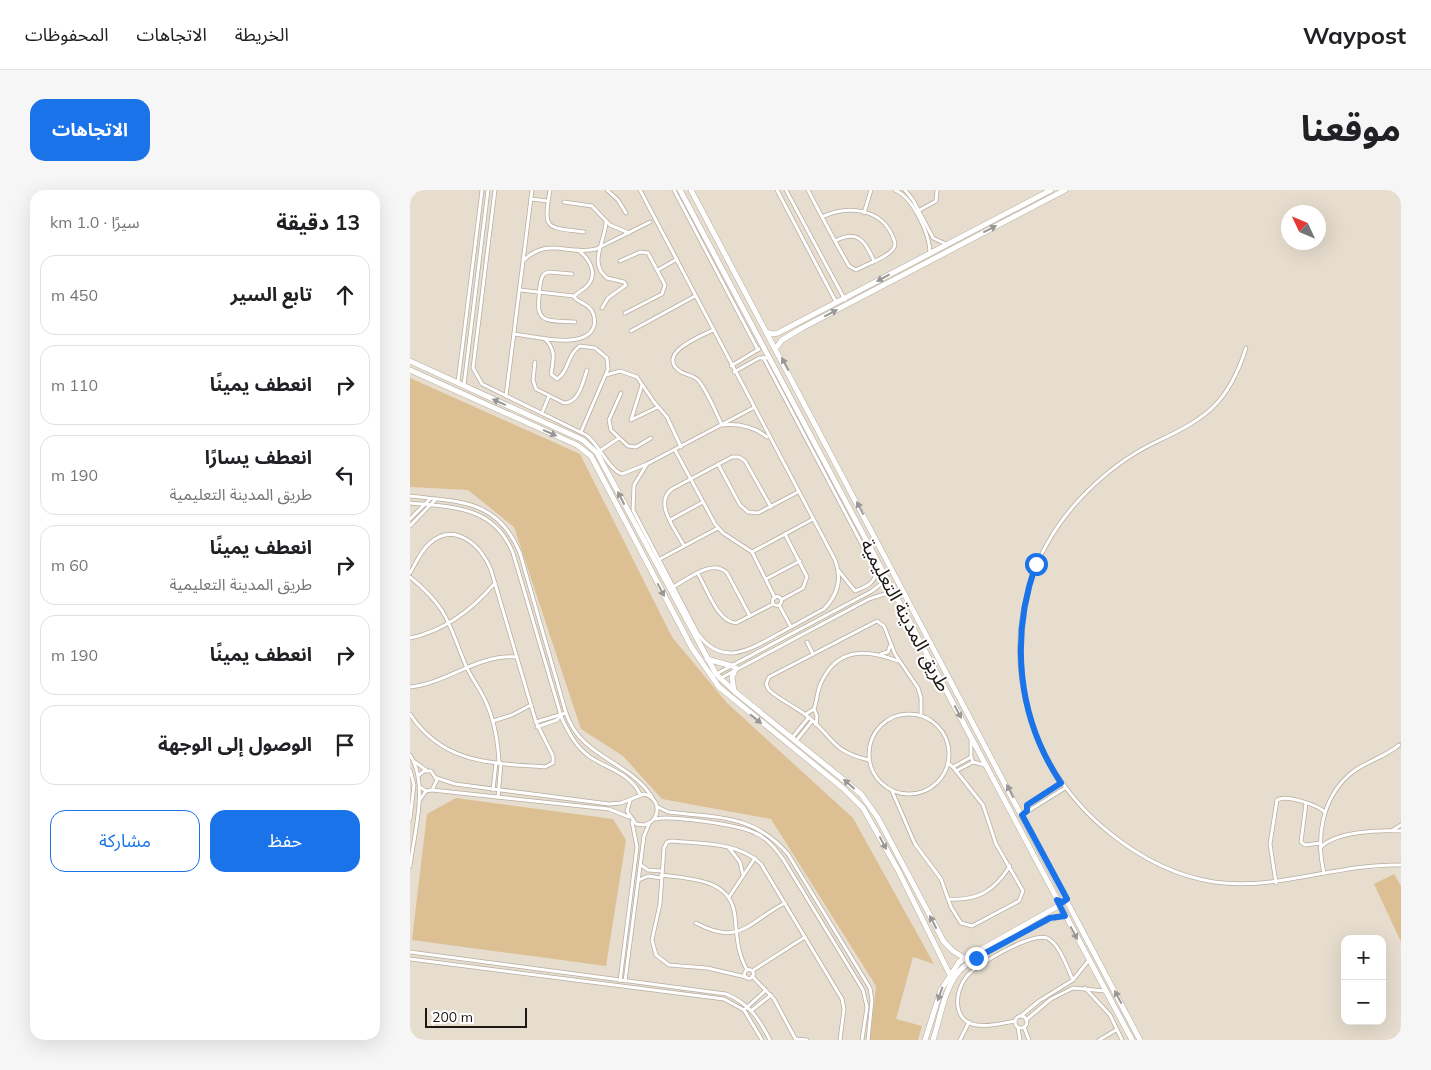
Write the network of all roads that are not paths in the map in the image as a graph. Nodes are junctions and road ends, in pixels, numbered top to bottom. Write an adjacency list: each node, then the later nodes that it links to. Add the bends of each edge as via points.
1 (482, 190): 74 (street)
2 (488, 190): 76 (street)
3 (495, 190): 79 (street, via 473,368 482,384)
4 (532, 190): 20 (street)
5 (550, 190): 21 (street)
6 (607, 190): 24 (street)
7 (640, 190): 36 (street)
8 (674, 190): 64 (street)
9 (680, 190): 43 (street, طريق المدينة التعليمية)
10 (691, 190): 42 (street, طريق المدينة التعليمية)
11 (777, 190): 49 (street)
12 (786, 190): 48 (street)
13 (871, 190): 25 (street)
14 (895, 190): 23 (street, via 908,199)
15 (904, 190): 23 (street)
16 (937, 190): 23 (street, via 936,201)
17 (1051, 190): 32 (street)
18 (1064, 190): 32 (street, one-way to 18)
19 (810, 191): 26 (street)
20 (531, 199): 21 (street); 37 (street)
21 (548, 201): 29 (street, via 546,218 550,226)
22 (564, 202): 27 (street, via 592,206)
23 (917, 212): 32 (street, via 933,238); 35 (street, via 929,239)
24 (626, 213)
25 (864, 213): 26 (street, via 841,209); 38 (street, via 884,221 895,242 892,251)
26 (822, 217): 31 (street)
27 (606, 222): 30 (street); 33 (street)
28 (650, 222): 30 (street)
29 (584, 232)
30 (629, 233): 33 (street)
31 (835, 241): 38 (street, via 849,235 860,239); 38 (street, via 851,268 856,270)
32 (949, 247): 35 (street); 50 (street)
33 (600, 248): 34 (street); 51 (street, via 597,260 600,272 610,280 626,285 608,298)
34 (578, 250): 37 (street, via 546,248); 46 (street, via 589,260 592,275 587,286)
35 (930, 254): 48 (street, one-way to 48)
36 (677, 259): 40 (street); 47 (street)
37 (523, 261): 44 (street)
38 (874, 261)
39 (620, 262): 40 (street, via 644,251)
40 (658, 270): 52 (street, via 665,285 663,292)
41 (572, 274): 45 (street, via 545,272)
42 (736, 274): 43 (street); 56 (street, طريق المدينة التعليمية)
43 (728, 280): 60 (street, طريق المدينة التعليمية)
44 (520, 290): 45 (street); 57 (street)
45 (540, 292): 46 (street); 53 (street, via 537,309 540,317)
46 (574, 296): 59 (street, via 589,307 594,320 589,334)
47 (695, 296): 54 (street); 55 (street)
48 (844, 298): 49 (street); 50 (street)
49 (837, 302): 56 (street, via 777,333)
50 (847, 304): 62 (street, one-way to 50, via 782,340)
51 (602, 308)
52 (625, 313)
53 (575, 322)
54 (713, 330): 69 (street); 86 (street, via 677,350 673,358 679,371 698,381)
55 (631, 331)
56 (767, 332): 62 (street, طريق المدينة التعليمية)
57 (514, 334): 58 (street); 79 (street)
58 (544, 338): 59 (street); 61 (street, via 553,348 551,374 557,378)
59 (578, 341): 61 (street)
60 (763, 345): 64 (street); 66 (street, طريق المدينة التعليمية)
61 (580, 346): 73 (street, via 595,348 605,354 609,364)
62 (776, 348): 84 (street, طريق المدينة التعليمية, one-way to 62)
63 (1246, 348): 181 (street, via 1232,384 1208,413 1176,434 1136,453 1095,483 1061,521 1036,564 1021,623 1022,676 1032,724)
64 (758, 350): 69 (street)
65 (763, 357): 66 (street); 72 (street); 118 (street, via 876,573 871,583 855,591)
66 (770, 358): 85 (street, طريق المدينة التعليمية)
67 (410, 361): 74 (street)
68 (535, 362): 80 (street, via 535,386)
69 (731, 366): 72 (street)
70 (410, 370): 78 (street)
71 (587, 370): 80 (street, via 571,402 564,403)
72 (734, 372): 82 (street)
73 (606, 375): 75 (street, via 627,372 637,376); 87 (street)
74 (458, 382): 76 (street)
75 (642, 384): 81 (street); 81 (street, via 630,419)
76 (464, 386): 78 (street); 114 (street, one-way to 76, via 602,462 589,445)
77 (621, 393): 88 (street, via 609,420 611,430)
78 (463, 394): 116 (street, one-way to 116, via 584,450 596,466)
79 (506, 396): 83 (street)
80 (549, 396): 83 (street)
81 (659, 407): 91 (street)
82 (753, 408): 86 (street); 90 (street)
83 (542, 413): 87 (street)
84 (814, 420): 85 (street); 146 (street, طريق المدينة التعليمية, one-way to 84)
85 (805, 424): 123 (street, طريق المدينة التعليمية)
86 (722, 425): 90 (street, via 748,426); 91 (street)
87 (581, 432): 92 (street)
88 (618, 438): 89 (street, via 632,447); 92 (street)
89 (651, 438)
90 (770, 439): 97 (street)
91 (681, 447): 93 (street)
92 (601, 450): 94 (street, via 620,474)
93 (675, 450): 94 (street); 96 (street)
94 (647, 464): 115 (street, via 635,481 633,510)
95 (718, 464): 96 (street); 105 (street, via 743,509 753,514); 105 (street, via 732,457 742,458)
96 (691, 479): 101 (street); 108 (street, via 672,489 665,497 664,508)
97 (798, 492): 105 (street); 107 (street)
98 (410, 496): 99 (street)
99 (431, 498): 100 (street); 103 (street)
100 (436, 499): 104 (street); 152 (street, via 479,506 513,539 520,553)
101 (703, 502): 108 (street); 110 (street)
102 (410, 503): 103 (street)
103 (425, 504): 104 (street); 106 (street)
104 (431, 505): 109 (street); 155 (street, via 464,508 478,513 509,543)
105 (771, 507)
106 (410, 519)
107 (813, 519): 111 (street); 118 (street)
108 (670, 520): 112 (street)
109 (410, 526)
110 (718, 528): 112 (street); 113 (street)
111 (785, 534): 113 (street); 117 (street)
112 (684, 546): 115 (street)
113 (752, 552): 122 (street)
114 (652, 558): 116 (street); 140 (street)
115 (660, 559): 125 (street)
116 (646, 561): 145 (street, one-way to 145)
117 (800, 561): 122 (street); 128 (street, via 806,573 805,585)
118 (838, 570): 133 (street, via 837,590 830,604)
119 (410, 572): 124 (street, via 430,542 455,535 469,540 480,550)
120 (698, 574): 125 (street); 131 (street, via 724,619 736,623); 131 (street, via 714,566 724,570)
121 (410, 577): 132 (street, via 433,597)
122 (766, 579): 127 (street)
123 (887, 579): 126 (street, طريق المدينة التعليمية); 142 (street, via 872,591)
124 (495, 583): 132 (street); 139 (street)
125 (674, 586): 133 (street, via 698,634 720,652 735,654 749,650)
126 (894, 591): 142 (street, via 869,599); 147 (street, طريق المدينة التعليمية)
127 (775, 598): 128 (street); 129 (street)
128 (781, 600): 130 (street)
129 (773, 604): 130 (street); 131 (street)
130 (779, 605): 133 (street)
131 (750, 616)
132 (450, 623): 134 (street); 143 (street)
133 (791, 627)
134 (410, 638)
135 (807, 642): 137 (street)
136 (890, 644): 137 (street, via 884,626 874,621); 138 (street, via 888,652); 141 (street)
137 (813, 654): 154 (street, via 772,674 766,684 771,693)
138 (880, 654): 141 (street); 151 (street, via 859,653 839,660 824,676)
139 (517, 657): 143 (street, via 488,659); 150 (street)
140 (707, 659): 142 (street); 144 (street)
141 (899, 661): 156 (street, via 918,688)
142 (734, 667): 144 (street); 149 (street)
143 (467, 668): 148 (street, via 441,680); 158 (street)
144 (718, 676): 145 (street); 149 (street)
145 (712, 679): 239 (street, one-way to 239, via 863,808)
146 (951, 680): 147 (street); 199 (street, طريق المدينة التعليمية, one-way to 146)
147 (943, 684): 163 (street, طريق المدينة التعليمية, one-way to 163)
148 (410, 687)
149 (734, 691): 164 (street)
150 (531, 706): 158 (street); 160 (street)
151 (814, 709): 154 (street); 161 (street)
152 (566, 713): 155 (street); 191 (street, via 573,728 587,744 633,774)
153 (410, 714): 171 (street, via 426,734 446,749 466,757)
154 (805, 714): 157 (street)
155 (561, 715): 160 (street); 162 (street, via 557,720); 189 (street, via 568,732 582,750 626,777)
156 (921, 715): 168 (street, via 900,714 882,723 871,740); 172 (street, via 935,723 945,736)
157 (809, 717): 159 (street); 164 (street)
158 (493, 721): 171 (street)
159 (812, 721): 161 (street); 164 (street)
160 (536, 722): 162 (street)
161 (816, 724): 168 (street, via 844,753)
162 (537, 726): 171 (street, via 553,756 551,765)
163 (972, 738): 167 (street); 173 (street, طريق المدينة التعليمية)
164 (794, 739): 235 (street, one-way to 164, via 944,942 870,805 849,783)
165 (1399, 745): 194 (street, via 1349,775)
166 (410, 756): 169 (street)
167 (970, 757): 170 (street); 174 (street)
168 (869, 760): 187 (street, via 878,781)
169 (414, 761): 176 (street); 178 (street)
170 (973, 762): 173 (street); 177 (street)
171 (499, 763): 185 (street); 186 (street)
172 (948, 763): 174 (street); 187 (street, via 941,778 927,790 909,794)
173 (986, 766): 227 (street, طريق المدينة التعليمية)
174 (953, 767): 177 (street)
175 (410, 770): 180 (street)
176 (427, 771): 178 (street); 179 (street)
177 (956, 771): 217 (street, via 983,805 996,844)
178 (419, 775): 182 (street)
179 (437, 778): 184 (street); 185 (street, via 451,784)
180 (414, 783): 182 (street); 202 (street)
181 (1061, 783): 183 (street); 199 (street, via 1027,805)
182 (419, 784): 188 (street); 192 (street)
183 (1065, 788): 199 (street); 222 (street, via 1100,826 1153,862 1213,882)
184 (432, 790): 188 (street); 190 (street)
185 (493, 790): 186 (street)
186 (499, 790): 190 (street); 193 (street, via 609,804)
187 (892, 790): 224 (street, via 911,837 936,871)
188 (426, 791): 192 (street)
189 (640, 794): 191 (street); 193 (street)
190 (498, 797): 200 (street, via 609,809)
191 (652, 797): 196 (street)
192 (418, 801): 216 (street)
193 (630, 801): 200 (street)
194 (1328, 802): 197 (street); 198 (street)
195 (1306, 803): 197 (street); 210 (street, via 1301,842 1304,845); 222 (street, via 1283,797 1276,802 1270,844)
196 (658, 806): 201 (street); 268 (street, via 668,812 747,824 763,830 778,842 870,988)
197 (1318, 806): 198 (street)
198 (1325, 812): 208 (street)
199 (1025, 813): 225 (street, طريق المدينة التعليمية)
200 (628, 817): 203 (street)
201 (655, 818): 204 (street); 267 (street, via 740,827 772,844 863,990 867,1006)
202 (410, 819)
203 (632, 821): 204 (street, via 640,825); 242 (street, via 637,847)
204 (649, 824): 214 (street)
205 (1401, 824): 206 (street)
206 (1392, 831): 207 (street); 209 (street)
207 (1401, 831)
208 (1322, 834): 209 (street); 210 (street)
209 (1330, 839): 212 (street)
210 (1321, 843): 212 (street)
211 (728, 848): 213 (street); 219 (street, via 669,841 664,846); 220 (street, via 738,858)
212 (1320, 848): 218 (street)
213 (755, 858): 220 (street); 226 (street)
214 (640, 865): 219 (street); 221 (street)
215 (1401, 865): 218 (street, via 1364,865)
216 (410, 866)
217 (1010, 866): 224 (street, via 998,884 984,895 966,900); 224 (street, via 1023,891 1022,898 1016,903 968,926 961,923)
218 (1324, 873): 222 (street)
219 (661, 875): 221 (street); 223 (street, via 709,882); 241 (street, via 660,904 652,940 659,958 675,966 707,968)
220 (743, 875): 223 (street)
221 (639, 880): 242 (street)
222 (1276, 883)
223 (729, 897): 231 (street, via 734,911)
224 (948, 899)
225 (1067, 899): 227 (street); 229 (street, طريق المدينة التعليمية)
226 (785, 903): 231 (street, via 752,926); 232 (street)
227 (1058, 903): 228 (street, طريق المدينة التعليمية); 235 (street)
228 (1066, 917): 229 (street); 236 (street, طريق المدينة التعليمية, one-way to 236); 260 (street, via 1050,918 965,964 950,986)
229 (1077, 918): 277 (street, طريق المدينة التعليمية, one-way to 229)
230 (696, 924): 231 (street, via 715,932)
231 (735, 932): 237 (street, via 738,950)
232 (805, 937): 238 (street); 266 (street, via 843,1001)
233 (410, 952): 242 (street)
234 (410, 958): 244 (street)
235 (964, 958): 239 (street)
236 (1089, 960): 243 (street); 248 (street, طريق المدينة التعليمية)
237 (747, 970): 238 (street); 241 (street, via 744,973)
238 (752, 971): 240 (street)
239 (950, 973): 257 (street, one-way to 257)
240 (752, 976): 241 (street); 247 (street)
241 (746, 977)
242 (623, 980): 244 (street); 245 (street); 250 (street, via 720,993)
243 (1074, 980): 253 (street); 256 (street, via 1053,942 1039,937 1027,940 977,967 966,977 959,989 957,1004)
244 (620, 986): 245 (street)
245 (624, 986): 251 (street, via 714,997 732,1002)
246 (1085, 988): 248 (street); 254 (street, via 1073,988 1061,994); 261 (street, via 1110,1015)
247 (766, 990): 249 (street); 250 (street)
248 (1105, 991): 276 (street, طريق المدينة التعليمية)
249 (771, 995): 252 (street); 262 (street)
250 (748, 1006): 251 (street); 252 (street)
251 (744, 1010): 263 (street)
252 (752, 1010): 264 (street)
253 (1021, 1016): 254 (street); 255 (street)
254 (1026, 1020): 259 (street)
255 (1015, 1021): 256 (street, via 982,1026); 258 (street)
256 (969, 1022): 271 (street)
257 (929, 1027): 260 (street); 269 (street)
258 (1018, 1027): 259 (street); 272 (street)
259 (1024, 1027): 273 (street)
260 (936, 1030): 270 (street)
261 (1116, 1030): 274 (street); 275 (street)
262 (796, 1039): 265 (street)
263 (762, 1040)
264 (770, 1040)
265 (807, 1040)
266 (841, 1040)
267 (862, 1040)
268 (868, 1040)
269 (925, 1040)
270 (933, 1040)
271 (960, 1040)
272 (1020, 1040)
273 (1029, 1040)
274 (1099, 1040)
275 (1122, 1040)
276 (1132, 1040)
277 (1140, 1040)

